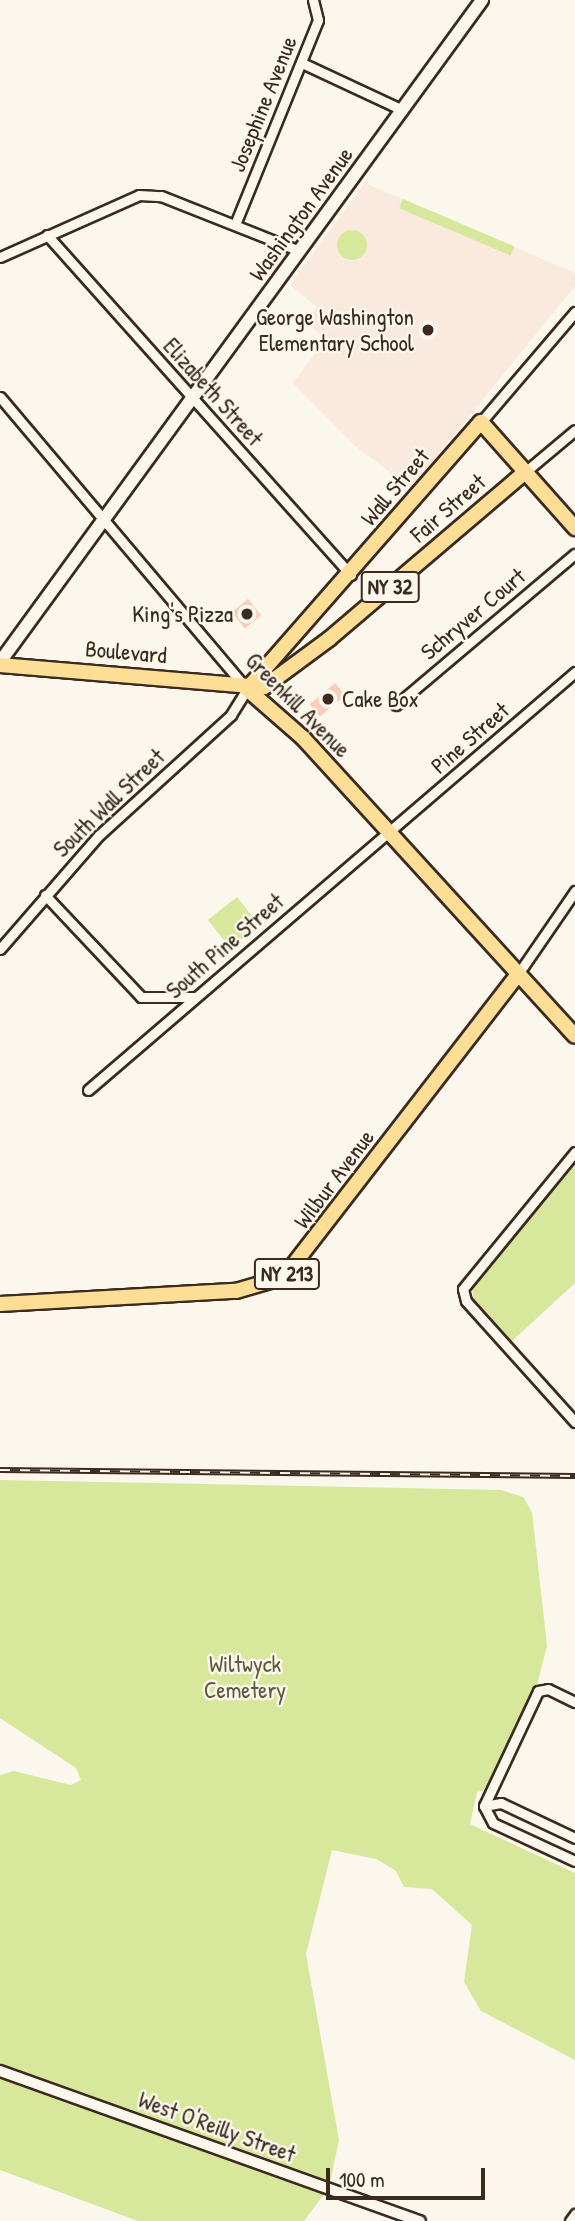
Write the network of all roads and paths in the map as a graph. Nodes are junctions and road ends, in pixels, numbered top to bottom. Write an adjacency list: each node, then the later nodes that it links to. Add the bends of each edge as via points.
1 (313, 0): 3 (street, Josephine Avenue, via 318,19)
2 (482, 0): 4 (main road, Washington Avenue)
3 (302, 63): 4 (street); 5 (street, Josephine Avenue)
4 (403, 110): 7 (main road, Washington Avenue)
5 (236, 222): 6 (street, via 139,195); 7 (street)
6 (47, 235): 8 (street); 11 (street, Elizabeth Street)
7 (300, 251): 11 (main road, Washington Avenue)
8 (0, 257)
9 (575, 312): 12 (street, Wall Street)
10 (0, 397): 15 (street, Greenkill Avenue)
11 (193, 398): 15 (main road, Washington Avenue); 18 (street, Elizabeth Street)
12 (481, 422): 14 (main road); 18 (main road, Wall Street / NY 32)
13 (575, 430): 14 (street, Fair Street)
14 (525, 472): 16 (main road); 21 (main road, Fair Street / NY 32, via 280,680)
15 (104, 519): 19 (main road, Washington Avenue); 21 (street, Greenkill Avenue)
16 (575, 528)
17 (575, 554): 22 (street, Schryver Court)
18 (351, 575): 21 (main road, Wall Street / NY 32)
19 (0, 663): 21 (main road, Boulevard / NY 32)
20 (575, 671): 23 (street, Pine Street)
21 (247, 689): 23 (main road, Greenkill Avenue, via 271,705); 25 (street, South Wall Street, via 231,715 99,835)
22 (396, 705)
23 (388, 831): 27 (main road, Greenkill Avenue); 28 (street, South Pine Street)
24 (575, 891): 27 (street)
25 (45, 895): 26 (street, South Wall Street); 28 (street, via 141,997)
26 (0, 949)
27 (518, 974): 29 (main road, Greenkill Avenue); 32 (main road, Wilbur Avenue / NY 213, via 284,1277 236,1291)
28 (196, 996): 30 (street, South Pine Street)
29 (575, 1036)
30 (88, 1090)
31 (575, 1152): 33 (street, via 463,1293)
32 (0, 1304)
33 (575, 1422)
34 (575, 1702): 35 (street, via 553,1691 538,1692)
35 (484, 1807): 36 (street, via 501,1803); 37 (street, via 493,1823)
36 (575, 1838)
37 (575, 1861)
38 (0, 2071): 40 (street, West O'Reilly Street)
39 (575, 2214): 41 (street)
40 (420, 2221)
41 (570, 2221)

